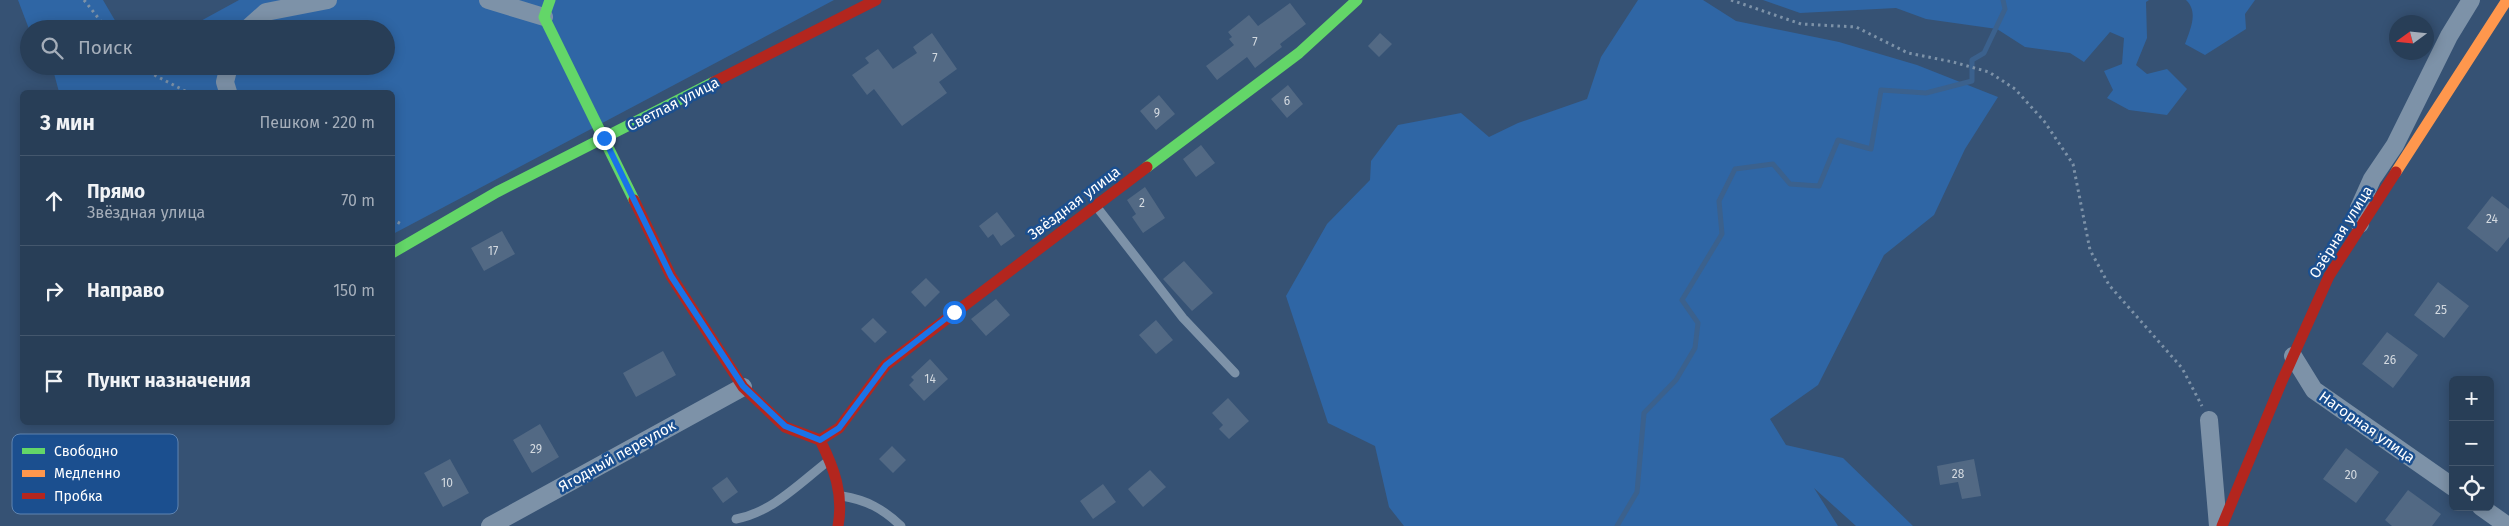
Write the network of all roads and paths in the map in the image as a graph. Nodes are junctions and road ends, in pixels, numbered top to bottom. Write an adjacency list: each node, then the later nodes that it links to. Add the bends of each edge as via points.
1 (84, 0): 11 (path)
2 (328, 0): 12 (street, via 266,12)
3 (488, 0): 10 (street)
4 (550, 0): 10 (street)
5 (876, 0): 17 (street, Светлая улица)
6 (1357, 0): 18 (street, Звёздная улица, via 1333,25 1279,70)
7 (1731, 0): 24 (path, via 1802,24 1856,27 1908,53 1989,72 2015,88 2044,121 2073,164 2090,250 2109,285 2182,368)
8 (2471, 0): 19 (street, via 2449,36 2395,145 2372,179 2359,208)
9 (2507, 0): 19 (street, Озёрная улица)
10 (544, 18): 17 (street)
11 (100, 20)
12 (257, 20)
13 (154, 75): 15 (path)
14 (227, 75): 16 (street)
15 (183, 90)
16 (228, 90)
17 (604, 138): 20 (street, Светлая улица, via 497,192); 23 (street, via 671,276)
18 (1095, 205): 22 (lane, via 1183,318); 25 (street, Звёздная улица, via 886,365 839,428)
19 (2361, 227): 21 (street, Озёрная улица, via 2329,276)
20 (395, 251)
21 (2293, 356): 27 (street, Нагорная улица, via 2314,390); 35 (street, Озёрная улица)
22 (1235, 373)
23 (743, 386): 25 (street, via 785,426); 31 (street, Ягодный переулок)
24 (2209, 420): 34 (street)
25 (820, 440): 26 (street)
26 (830, 460): 28 (street); 30 (lane, via 791,492 753,514)
27 (2449, 484)
28 (840, 496): 32 (street, via 842,509); 33 (lane, via 874,505)
29 (2487, 511): 36 (street)
30 (736, 519)
31 (490, 526)
32 (838, 526)
33 (900, 526)
34 (2218, 526)
35 (2222, 526)
36 (2508, 526)

